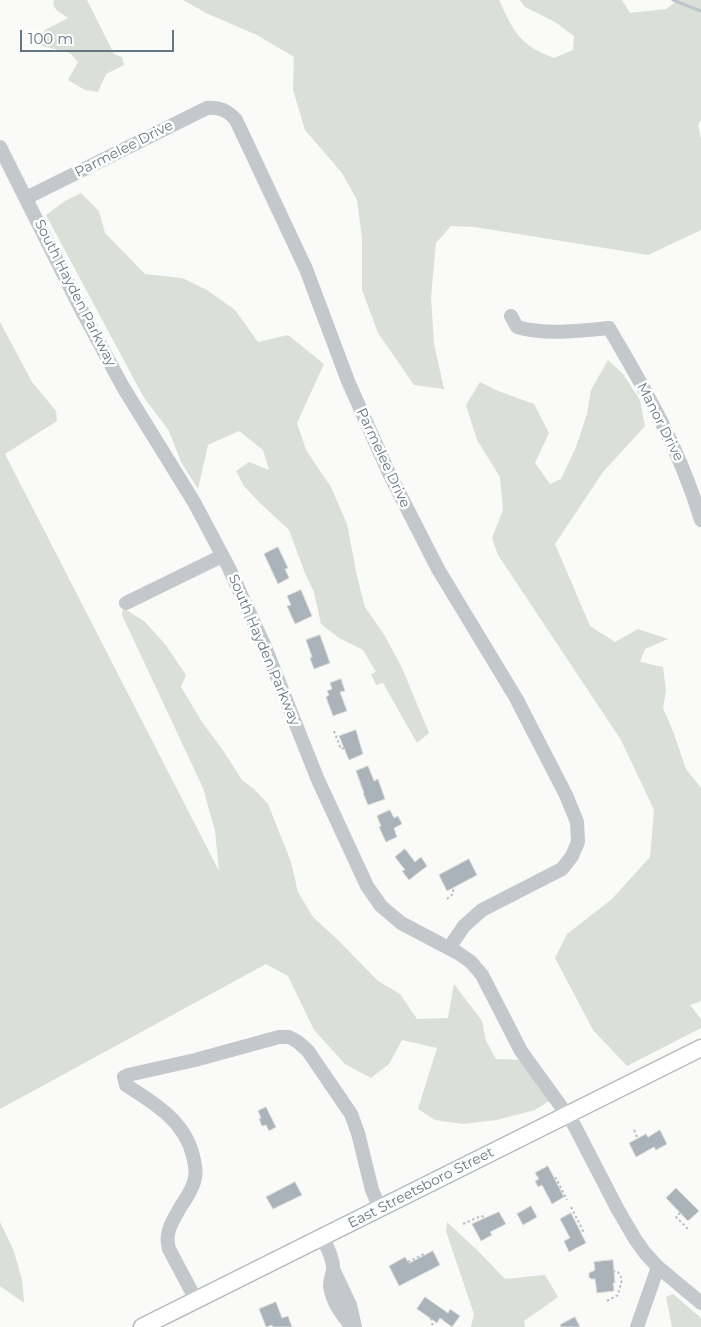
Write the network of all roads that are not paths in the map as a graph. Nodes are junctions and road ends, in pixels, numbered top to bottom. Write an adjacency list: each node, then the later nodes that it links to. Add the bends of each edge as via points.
1 (0, 147): 2 (street, South Hayden Parkway)
2 (26, 198): 5 (street, South Hayden Parkway, via 123,387 194,502); 7 (street, Parmelee Drive, via 206,108 226,110 236,120 306,269 348,381 388,471 438,569 516,698 577,822 578,842 562,869 482,910 464,926)
3 (511, 316): 4 (street, Manor Drive, via 517,327 535,330 609,328 673,442)
4 (701, 520)
5 (222, 556): 6 (street); 7 (street, South Hayden Parkway, via 254,622 319,782 367,886 381,906 401,923)
6 (126, 603)
7 (449, 948): 9 (street, South Hayden Parkway, via 471,962 482,975 522,1051)
8 (701, 1048): 9 (main road, East Streetsboro Street)
9 (566, 1115): 10 (main road, East Streetsboro Street); 12 (street, South Hayden Parkway, via 635,1239)
10 (380, 1208): 11 (main road, East Streetsboro Street); 13 (street, via 350,1114 308,1051 289,1037 128,1075 124,1077 126,1085 170,1117 191,1146 196,1166 194,1182 168,1229 166,1240)
11 (322, 1237): 13 (main road, East Streetsboro Street); 16 (street, via 333,1269 332,1294 337,1307)
12 (658, 1267): 14 (street, South Hayden Parkway); 17 (street)
13 (196, 1300): 15 (main road, East Streetsboro Street)
14 (701, 1303)
15 (142, 1327)
16 (353, 1327)
17 (637, 1327)

